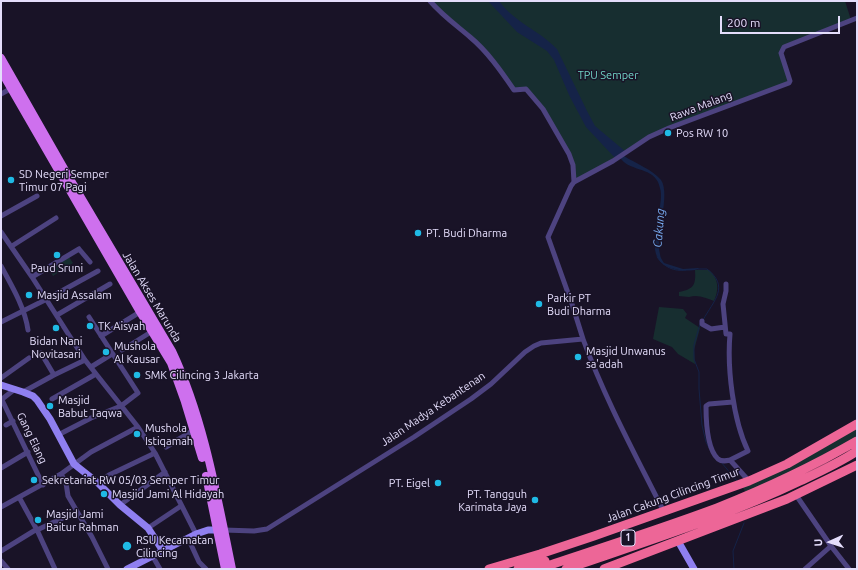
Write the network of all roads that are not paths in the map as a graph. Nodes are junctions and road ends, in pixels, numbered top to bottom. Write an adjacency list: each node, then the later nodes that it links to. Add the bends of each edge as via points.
1 (430, 1): 7 (street, via 470,37 498,67 514,90 526,89 543,109 569,154 573,165)
2 (857, 18): 7 (street, Rawa Malang, via 784,47 782,52 789,83 669,128)
3 (1, 58): 77 (main road, Jalan Akses Marunda, via 172,351 202,435)
4 (1, 71): 5 (main road, Jalan Akses Marunda)
5 (10, 89): 6 (street); 21 (main road, Jalan Akses Marunda)
6 (1, 94)
7 (574, 182): 30 (street, via 548,237)
8 (37, 196): 9 (street)
9 (1, 216)
10 (56, 218): 12 (street)
11 (1, 232): 12 (street)
12 (12, 246): 16 (street)
13 (90, 262): 16 (street, via 79,249)
14 (1, 266): 20 (street)
15 (98, 271): 19 (street)
16 (32, 277): 19 (street)
17 (110, 284): 22 (street)
18 (726, 284): 26 (street, via 723,304)
19 (47, 299): 20 (street); 22 (street)
20 (23, 312): 25 (street); 27 (street)
21 (140, 312): 28 (main road, Jalan Akses Marunda); 29 (street)
22 (57, 315): 35 (street)
23 (89, 317): 29 (street)
24 (702, 321): 26 (street, via 702,324 711,329)
25 (1, 322)
26 (725, 327): 45 (street, via 726,334 730,334)
27 (28, 330)
28 (151, 332): 31 (street); 51 (main road, Jalan Akses Marunda, via 171,363)
29 (101, 336): 33 (street)
30 (583, 338): 73 (street, via 598,380); 77 (street, Jalan Madya Kebantenan, via 534,346 471,399 266,529)
31 (122, 350)
32 (41, 353): 38 (street)
33 (112, 354): 36 (street); 46 (street, via 138,393)
34 (30, 358): 39 (street)
35 (85, 360): 36 (street); 38 (street)
36 (91, 367): 37 (street)
37 (96, 374): 43 (street); 46 (street)
38 (54, 375): 42 (street)
39 (1, 378)
40 (1, 385): 41 (street)
41 (15, 389): 42 (street); 44 (street)
42 (23, 392): 52 (street, via 33,396 40,404)
43 (52, 399)
44 (2, 400): 47 (street, Gang Elang)
45 (733, 402): 58 (street, via 737,423 748,451); 58 (street, via 706,406 710,444 714,454 722,461)
46 (121, 406): 50 (street); 52 (street)
47 (13, 421): 49 (street); 56 (street, Gang Elang)
48 (857, 424): 64 (highway, Jalan Cakung Cilincing Timur, via 787,464)
49 (6, 425)
50 (138, 427): 57 (street); 59 (street)
51 (194, 430): 54 (street); 77 (main road, Jalan Akses Marunda)
52 (58, 435): 59 (street)
53 (857, 441): 72 (highway, 1, via 815,465)
54 (166, 446)
55 (857, 451): 78 (highway, 1, via 760,500)
56 (28, 452): 61 (street); 66 (street, Gang Elang)
57 (155, 453): 62 (street); 65 (street)
58 (730, 460): 64 (street)
59 (74, 464): 63 (street); 65 (street)
60 (857, 465): 67 (highway)
61 (1, 468)
62 (166, 472): 69 (street); 70 (street)
63 (61, 474): 66 (street); 89 (street, via 66,483 68,496)
64 (748, 481): 73 (highway, Jalan Cakung Cilincing Timur)
65 (98, 483): 69 (street)
66 (43, 485): 68 (street)
67 (796, 495): 81 (highway); 82 (street)
68 (19, 497): 71 (street); 76 (street)
69 (120, 505): 75 (street)
70 (181, 506): 75 (street); 79 (street)
71 (1, 507)
72 (717, 507): 96 (highway, via 706,506); 97 (highway, 1)
73 (664, 512): 95 (highway, Jalan Cakung Cilincing Timur)
74 (67, 516): 76 (street)
75 (148, 528): 84 (street)
76 (37, 530): 83 (street); 88 (street)
77 (221, 530): 79 (street, Jalan Madya Kebantenan); 93 (main road, Jalan Akses Marunda); 94 (main road, Jalan Akses Marunda)
78 (673, 532): 98 (highway, 1); 99 (highway, via 667,539)
79 (196, 534): 80 (street, Jalan Madya Kebantenan)
80 (188, 538): 84 (street, Jalan Madya Kebantenan); 92 (street, via 199,562)
81 (678, 540): 100 (highway); 101 (street)
82 (831, 546): 102 (street); 103 (street)
83 (1, 551)
84 (163, 551): 85 (street, Jalan Madya Kebantenan)
85 (152, 557): 90 (street, Jalan Madya Kebantenan); 91 (street)
86 (1, 560): 87 (street)
87 (8, 569)
88 (55, 569)
89 (108, 569)
90 (127, 569)
91 (160, 569)
92 (206, 569)
93 (225, 569)
94 (232, 569)
95 (489, 569)
96 (518, 569)
97 (538, 569)
98 (566, 569)
99 (583, 569)
100 (604, 569)
101 (694, 569)
102 (805, 569)
103 (849, 569)

